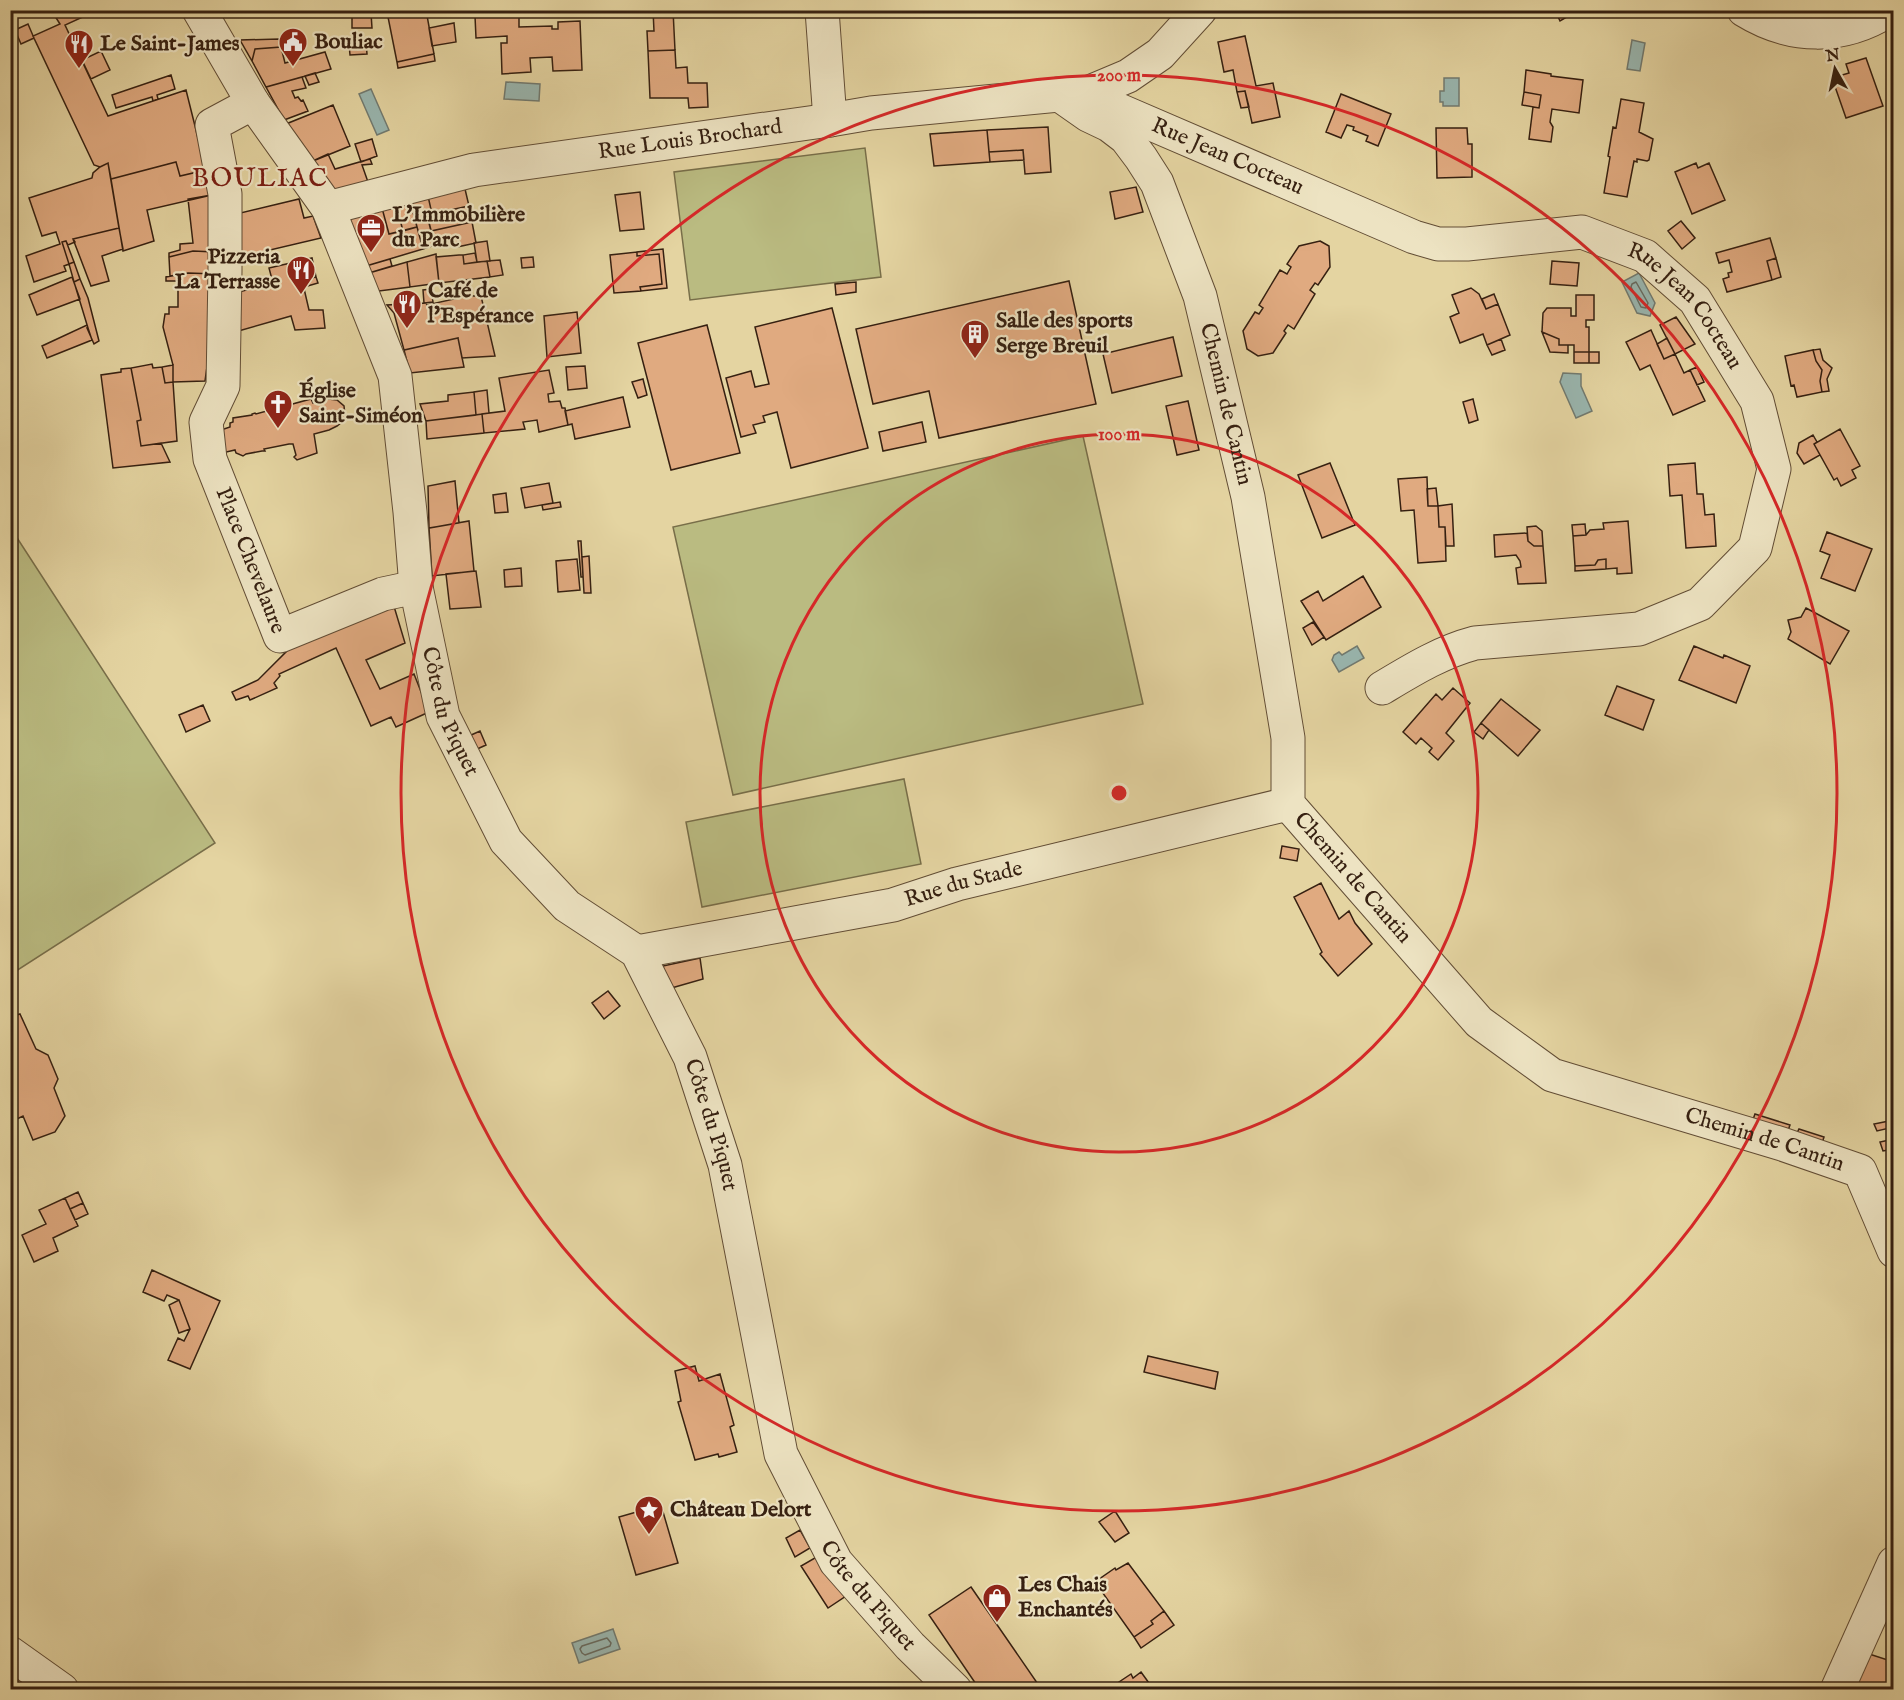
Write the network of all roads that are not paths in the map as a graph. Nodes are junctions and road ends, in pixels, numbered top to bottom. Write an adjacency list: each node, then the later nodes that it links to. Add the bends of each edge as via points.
1 (199, 10): 7 (street)
2 (822, 10): 8 (street)
3 (1200, 10): 6 (street, via 1160,54 1128,76 1090,92)
4 (1744, 10): 5 (street, via 1769,24 1817,33 1842,31)
5 (1889, 10)
6 (1058, 94): 8 (street, Rue Louis Brochard); 11 (street, Rue Jean Cocteau, via 1100,101 1438,244 1582,232 1645,256 1695,300 1757,401 1774,469 1755,548 1700,604 1639,629 1453,648); 12 (street, Chemin de Cantin, via 1126,138 1141,158 1156,183 1200,296 1248,497 1288,738)
7 (253, 103): 9 (street); 10 (street, Place Chevelaure, via 212,125 225,194 225,227 223,386 206,422 210,459 280,636 383,594)
8 (830, 120): 9 (street, Rue Louis Brochard, via 474,170)
9 (327, 208): 10 (street, via 394,376)
10 (416, 587): 13 (street, Côte du Piquet, via 443,716 506,841 567,906)
11 (1382, 688)
12 (1288, 804): 13 (street, Rue du Stade, via 957,884 893,905); 14 (street, Chemin de Cantin, via 1488,1029 1552,1075 1860,1171)
13 (637, 952): 20 (street, Côte du Piquet, via 690,1057 725,1165 781,1454 836,1562)
14 (1893, 1251)
15 (1893, 1563): 21 (street)
16 (10, 1653): 19 (street)
17 (10, 1664): 18 (street)
18 (31, 1689)
19 (62, 1689)
20 (954, 1689)
21 (1837, 1689)

